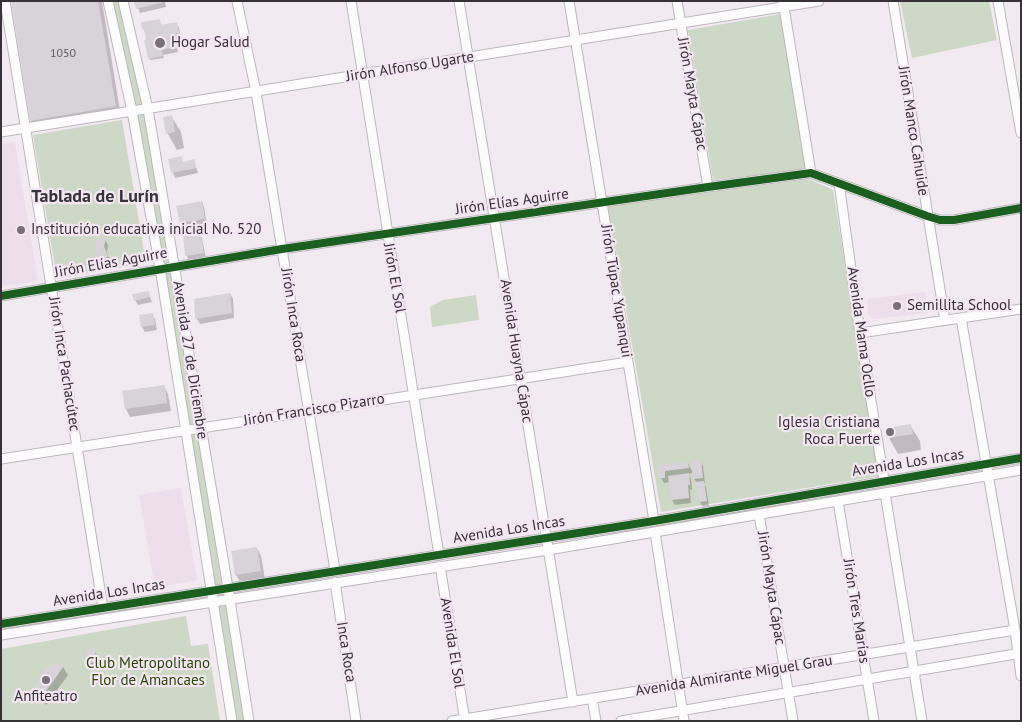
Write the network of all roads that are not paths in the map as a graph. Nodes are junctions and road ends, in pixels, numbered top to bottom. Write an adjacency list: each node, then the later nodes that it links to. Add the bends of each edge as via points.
1 (5, 1): 20 (street, Jirón Inca Pachacútec)
2 (108, 1): 19 (street, Avenida 27 de Diciembre)
3 (123, 1): 18 (street, Avenida 27 de Diciembre)
4 (237, 1): 17 (street, Jirón Inca Roca)
5 (351, 1): 16 (street, Jirón El Sol)
6 (459, 1): 15 (street, Avenida Huayna Cápac)
7 (569, 1): 14 (street, Jirón Túpac Yupanqui)
8 (677, 1): 13 (street, Jirón Mayta Cápac)
9 (819, 1): 12 (street, Jirón Alfonso Ugarte)
10 (893, 1): 28 (street, Jirón Manco Cahuide)
11 (998, 1): 22 (street)
12 (784, 4): 13 (street, Jirón Alfonso Ugarte); 23 (street)
13 (680, 24): 14 (street, Jirón Alfonso Ugarte); 25 (street, Jirón Mayta Cápac)
14 (575, 40): 15 (street, Jirón Alfonso Ugarte); 26 (street, Jirón Túpac Yupanqui)
15 (468, 58): 16 (street, Jirón Alfonso Ugarte); 29 (street, Avenida Huayna Cápac)
16 (362, 75): 17 (street, Jirón Alfonso Ugarte); 30 (street, Jirón El Sol)
17 (256, 92): 18 (street, Jirón Alfonso Ugarte); 31 (street, Jirón Inca Roca)
18 (148, 109): 19 (street, Jirón Alfonso Ugarte); 32 (street, Avenida 27 de Diciembre)
19 (132, 111): 20 (street, Jirón Alfonso Ugarte); 33 (street, Avenida 27 de Diciembre)
20 (26, 128): 21 (street, Jirón Alfonso Ugarte); 34 (street, Jirón Inca Pachacútec)
21 (1, 132)
22 (1021, 133)
23 (811, 173): 24 (street, Jirón Elías Aguirre); 25 (street, Jirón Elías Aguirre)
24 (839, 183): 28 (street, Jirón Elías Aguirre); 39 (street, Avenida Mama Ocllo)
25 (708, 187): 26 (street, Jirón Elías Aguirre)
26 (602, 202): 29 (street, Jirón Elías Aguirre); 40 (street, Jirón Túpac Yupanqui)
27 (1021, 208): 28 (street, Jirón Elías Aguirre, via 954,220)
28 (927, 216): 38 (street, Jirón Manco Cahuide)
29 (494, 218): 30 (street, Jirón Elías Aguirre); 41 (street, Avenida Huayna Cápac)
30 (387, 234): 31 (street, Jirón Elías Aguirre); 42 (street, Jirón El Sol)
31 (282, 249): 32 (street, Jirón Elías Aguirre); 43 (street, Jirón Inca Roca)
32 (174, 266): 33 (street, Jirón Elías Aguirre); 44 (street, Avenida 27 de Diciembre)
33 (160, 268): 34 (street, Jirón Elías Aguirre); 45 (street, Avenida 27 de Diciembre)
34 (51, 287): 35 (street, Jirón Elías Aguirre); 46 (street, Jirón Inca Pachacútec)
35 (1, 296)
36 (1021, 308): 37 (street)
37 (961, 318): 38 (street); 49 (street)
38 (945, 320): 39 (street)
39 (860, 333): 52 (street, Avenida Mama Ocllo)
40 (628, 362): 41 (street, Jirón Francisco Pizarro); 56 (street, Jirón Túpac Yupanqui)
41 (520, 378): 42 (street, Jirón Francisco Pizarro); 58 (street, Avenida Huayna Cápac)
42 (414, 394): 43 (street, Jirón Francisco Pizarro); 60 (street, Jirón El Sol)
43 (308, 411): 44 (street, Jirón Francisco Pizarro); 62 (street, Jirón Inca Roca)
44 (200, 427): 45 (street, Jirón Francisco Pizarro); 64 (street, Avenida 27 de Diciembre)
45 (186, 429): 46 (street, Jirón Francisco Pizarro); 65 (street, Avenida 27 de Diciembre)
46 (77, 447): 48 (street, Jirón Francisco Pizarro); 68 (street, Jirón Inca Pachacútec)
47 (1021, 458): 49 (street, Avenida Los Incas)
48 (1, 459)
49 (986, 464): 51 (street); 52 (street, Avenida Los Incas)
50 (1021, 470): 51 (street, Avenida Los Incas)
51 (988, 476): 53 (street, Avenida Los Incas); 70 (street)
52 (884, 480): 56 (street, Avenida Los Incas)
53 (885, 493): 54 (street, Avenida Los Incas); 72 (street)
54 (838, 501): 55 (street, Avenida Los Incas); 74 (street, Jirón Tres Marías)
55 (759, 514): 57 (street, Avenida Los Incas); 75 (street, Jirón Mayta Cápac)
56 (654, 521): 58 (street, Avenida Los Incas)
57 (655, 532): 59 (street, Avenida Los Incas); 79 (street)
58 (546, 539): 59 (street, Avenida Huayna Cápac); 60 (street, Avenida Los Incas)
59 (548, 550): 61 (street, Avenida Los Incas); 82 (street, Avenida Huayna Cápac)
60 (438, 555): 62 (street, Avenida Los Incas)
61 (440, 566): 63 (street, Avenida Los Incas); 84 (street, Avenida El Sol)
62 (335, 570): 64 (street, Avenida Los Incas)
63 (335, 582): 66 (street, Avenida Los Incas); 87 (street, Inca Roca)
64 (228, 588): 65 (street, Avenida Los Incas); 66 (street, Avenida 27 de Diciembre)
65 (211, 591): 67 (street, Avenida 27 de Diciembre); 68 (street, Avenida Los Incas)
66 (230, 598): 67 (street, Avenida Los Incas); 86 (street, Avenida 27 de Diciembre)
67 (213, 601): 71 (street, Avenida Los Incas); 85 (street, Avenida 27 de Diciembre)
68 (103, 608): 69 (street, Avenida Los Incas)
69 (1, 624)
70 (1014, 630): 72 (street, Avenida Almirante Miguel Grau); 73 (street)
71 (1, 635)
72 (911, 647): 74 (street, Avenida Almirante Miguel Grau); 76 (street)
73 (1019, 653): 76 (street, Avenida Almirante Miguel Grau); 77 (street)
74 (863, 655): 75 (street, Avenida Almirante Miguel Grau); 78 (street, Jirón Tres Marías)
75 (784, 668): 79 (street, Avenida Almirante Miguel Grau); 80 (street, Jirón Mayta Cápac)
76 (915, 671): 78 (street, Avenida Almirante Miguel Grau); 94 (street)
77 (1021, 676)
78 (868, 679): 80 (street, Avenida Almirante Miguel Grau); 93 (street, Jirón Tres Marías)
79 (679, 684): 81 (street, Avenida Almirante Miguel Grau); 83 (street)
80 (788, 692): 83 (street, Avenida Almirante Miguel Grau); 92 (street, Jirón Mayta Cápac)
81 (592, 698): 82 (street, Avenida Almirante Miguel Grau); 89 (street)
82 (573, 702): 84 (street, Avenida Almirante Miguel Grau)
83 (682, 710): 90 (street, Avenida Almirante Miguel Grau); 91 (street)
84 (464, 720): 88 (street, Avenida Almirante Miguel Grau)
85 (232, 721)
86 (249, 721)
87 (356, 721)
88 (452, 721)
89 (596, 721)
90 (621, 721)
91 (684, 721)
92 (792, 721)
93 (874, 721)
94 (922, 721)

